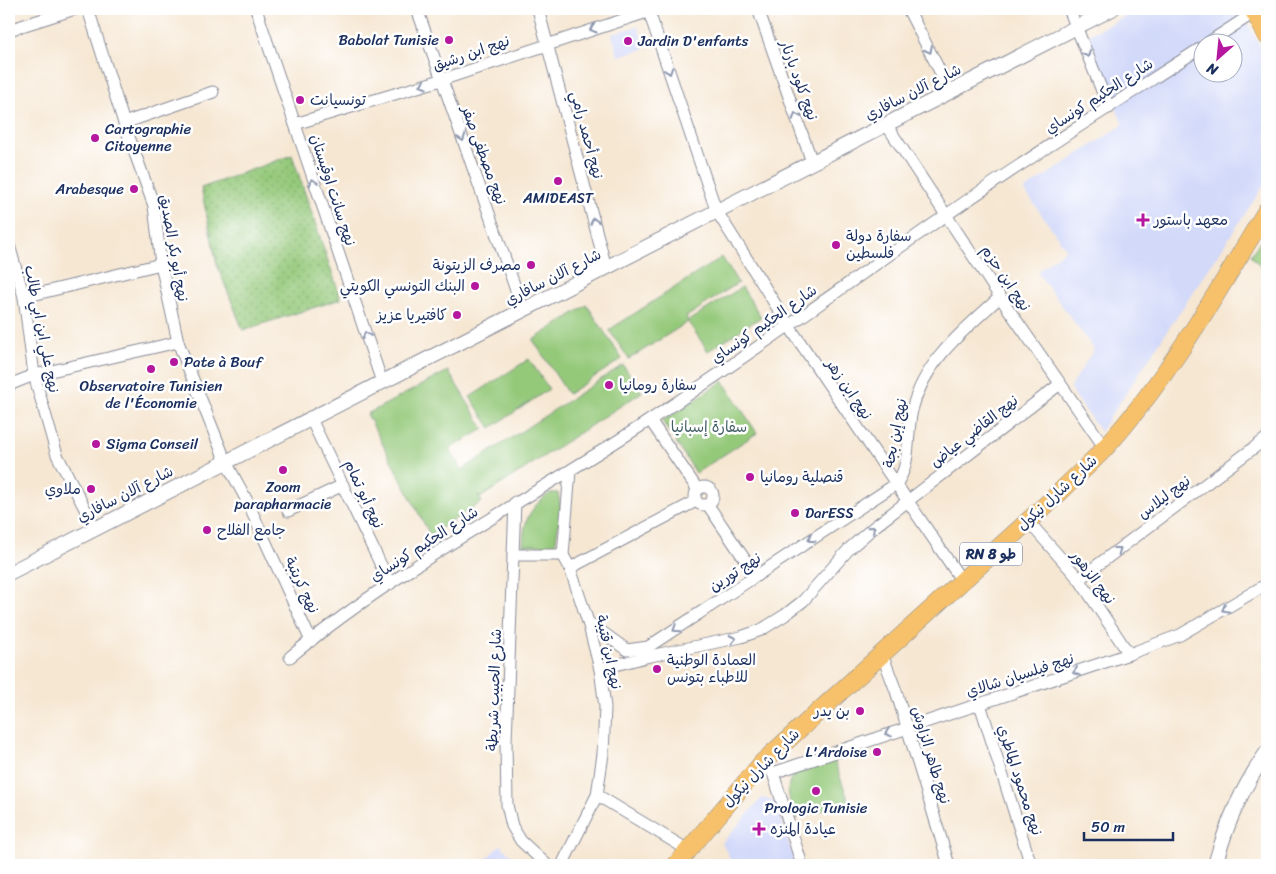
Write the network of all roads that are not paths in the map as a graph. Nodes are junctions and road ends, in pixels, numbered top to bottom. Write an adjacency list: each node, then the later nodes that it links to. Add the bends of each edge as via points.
1 (75, 9): 13 (street)
2 (88, 9): 22 (street, نهج أبو بكر الصديق)
3 (256, 9): 23 (street, نهج سانت اوقيستان)
4 (417, 9): 18 (street, نهج مصطفى صفر)
5 (538, 9): 16 (street, نهج أحمد رامي)
6 (758, 9): 25 (street, نهج كلود بارنار, one-way to 6)
7 (908, 9): 19 (street, one-way to 19)
8 (1069, 9): 12 (street)
9 (1112, 9): 12 (street, شارع آلان سافاري)
10 (651, 10): 16 (street, نهج ابن رشيق, one-way to 16); 26 (street, نهج ابن زهر, one-way to 26)
11 (1258, 15): 14 (street); 15 (main road)
12 (1075, 27): 19 (street, شارع آلان سافاري); 21 (street, one-way to 21)
13 (9, 30)
14 (1227, 32)
15 (1267, 36)
16 (547, 44): 18 (street, نهج ابن رشيق); 32 (street, نهج أحمد رامي, one-way to 16)
17 (1194, 53): 21 (street, شارع الحكيم كونساي)
18 (441, 80): 23 (street, نهج ابن رشيق, one-way to 23); 35 (street, نهج مصطفى صفر, one-way to 35)
19 (950, 91): 24 (street, شارع آلان سافاري)
20 (213, 92): 22 (street)
21 (1109, 108): 28 (street, شارع الحكيم كونساي)
22 (124, 123): 30 (street, نهج أبو بكر الصديق, via 154,206)
23 (295, 124): 39 (street, نهج سانت اوقيستان, one-way to 23)
24 (886, 124): 25 (street, شارع آلان سافاري); 28 (street, نهج ابن حزم)
25 (812, 162): 26 (street, شارع آلان سافاري)
26 (716, 210): 32 (street, شارع آلان سافاري); 36 (street, نهج ابن زهر)
27 (1267, 210): 45 (main road, شارع شارل نيكول / RN 8 طو, via 1204,313)
28 (947, 214): 34 (street, نهج ابن حزم); 36 (street, شارع الحكيم كونساي)
29 (9, 245): 31 (street, نهج علي ابن ابي طالب)
30 (161, 264): 33 (street); 37 (street, نهج أبو بكر الصديق)
31 (12, 267): 33 (street, نهج علي ابن ابي طالب)
32 (606, 268): 35 (street, شارع آلان سافاري)
33 (24, 297): 38 (street, نهج علي ابن ابي طالب)
34 (1000, 297): 40 (street, نهج ابن حزم); 48 (street, نهج إبن بجة, via 945,348 930,370 912,410 906,464)
35 (523, 310): 39 (street, شارع آلان سافاري)
36 (789, 326): 43 (street, شارع الحكيم كونساي); 48 (street, نهج ابن زهر)
37 (178, 342): 38 (street); 46 (street, نهج أبو بكر الصديق)
38 (34, 375): 41 (street); 56 (street, نهج علي ابن ابي طالب, via 58,455)
39 (382, 382): 42 (street, شارع آلان سافاري)
40 (1060, 384): 45 (street, نهج ابن حزم); 52 (street, نهج القاضي عياض)
41 (9, 385)
42 (310, 417): 46 (street, شارع آلان سافاري); 49 (street, نهج أبو تمام)
43 (650, 420): 47 (street, شارع الحكيم كونساي); 50 (street)
44 (1267, 438): 62 (street, نهج ليلاس, one-way to 44)
45 (1105, 448): 55 (main road, شارع شارل نيكول / RN 8 طو)
46 (226, 462): 56 (street, شارع آلان سافاري); 67 (street, نهج كريتبة)
47 (570, 471): 51 (street, شارع الحكيم كونساي); 58 (street)
48 (896, 484): 52 (street, نهج ابن زهر); 61 (street, نهج تورين, one-way to 61)
49 (343, 485): 54 (street); 64 (street, نهج أبو تمام)
50 (697, 495): 53 (street, via 703,505); 53 (street, via 707,488 712,491 714,497); 59 (street)
51 (515, 502): 57 (street, شارع الحبيب شريطة); 64 (street, شارع الحكيم كونساي)
52 (907, 502): 63 (street, نهج ابن زهر); 68 (street, نهج تورين, one-way to 52, via 741,637 761,630 786,615 821,582 849,549)
53 (708, 504): 61 (street)
54 (288, 512)
55 (1028, 521): 62 (street, نهج الزهور); 63 (main road, شارع شارل نيكول / RN 8 طو)
56 (95, 528): 60 (street, شارع آلان سافاري)
57 (513, 555): 58 (street); 79 (street, شارع الحبيب شريطة, via 506,805 512,826 521,840)
58 (563, 555): 59 (street, نهج ابن قتيبة)
59 (570, 568): 66 (street, نهج ابن قتيبة)
60 (9, 573)
61 (756, 576): 68 (street, نهج تورين, one-way to 68)
62 (1079, 579): 70 (street, نهج الزهور)
63 (962, 581): 69 (main road, شارع شارل نيكول / RN 8 طو)
64 (390, 584): 67 (street, شارع الحكيم كونساي)
65 (1267, 584): 70 (street, نهج فيلسيان شالاي, one-way to 70, via 1180,635)
66 (588, 622): 68 (street, نهج تورين, via 626,650); 72 (street, نهج ابن قتيبة)
67 (310, 640): 71 (street, شارع الحكيم كونساي)
68 (649, 652): 72 (street, نهج تورين)
69 (882, 654): 74 (street, نهج طاهر الزاوش); 76 (main road, شارع شارل نيكول / RN 8 طو)
70 (1129, 654): 73 (street, نهج فيلسيان شالاي, one-way to 73)
71 (290, 657)
72 (600, 670): 77 (street, نهج ابن قتيبة, via 605,707)
73 (980, 704): 74 (street, نهج فيلسيان شالاي); 84 (street, نهج محمود الماطري)
74 (906, 727): 76 (street, نهج فيلسيان شالاي, one-way to 76); 83 (street, نهج طاهر الزاوش)
75 (1267, 752): 85 (street, via 1247,780)
76 (768, 768): 78 (main road, شارع شارل نيكول / RN 8 طو); 82 (street)
77 (597, 795): 78 (street); 80 (street, نهج ابن قتيبة)
78 (688, 850): 81 (main road, شارع شارل نيكول / RN 8 طو)
79 (547, 865)
80 (562, 865)
81 (676, 865)
82 (802, 865)
83 (949, 865)
84 (1031, 865)
85 (1215, 865)

